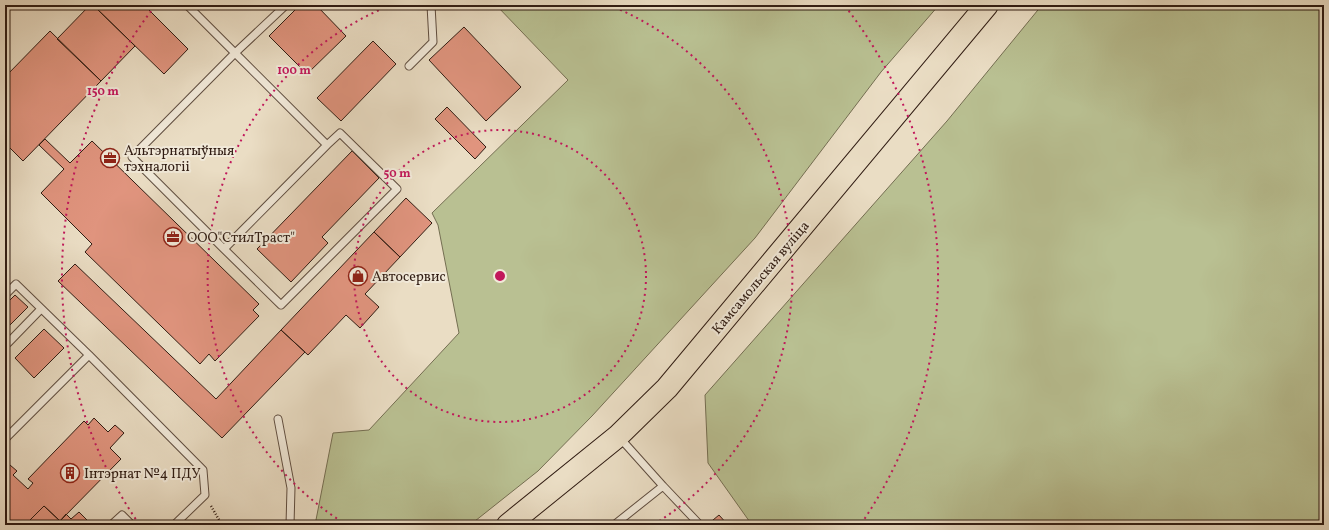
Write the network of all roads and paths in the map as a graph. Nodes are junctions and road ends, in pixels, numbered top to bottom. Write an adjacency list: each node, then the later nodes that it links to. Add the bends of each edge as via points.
1 (187, 5): 5 (lane)
2 (286, 5): 5 (lane)
3 (431, 5): 6 (lane, via 433,42)
4 (987, 5): 16 (main road, Камсамольская вуліца, via 667,388)
5 (235, 53): 7 (lane); 8 (lane, via 132,157)
6 (409, 66)
7 (327, 145): 8 (lane); 8 (lane, via 340,133 397,189 281,305)
8 (224, 249)
9 (5, 295): 10 (lane, via 16,284)
10 (41, 309): 11 (lane, via 8,343); 12 (lane)
11 (5, 340)
12 (88, 355): 17 (lane); 19 (lane, via 203,470)
13 (5, 375): 14 (path, via 8,394)
14 (5, 406)
15 (278, 419): 24 (lane, via 291,488)
16 (618, 436): 18 (lane); 25 (main road, Камсамольская вуліца)
17 (5, 439)
18 (663, 486): 26 (lane); 27 (lane)
19 (204, 495): 22 (lane); 23 (path)
20 (111, 525): 21 (lane, via 122,516)
21 (132, 525)
22 (174, 525)
23 (222, 525)
24 (290, 525)
25 (508, 525)
26 (614, 525)
27 (700, 525)

